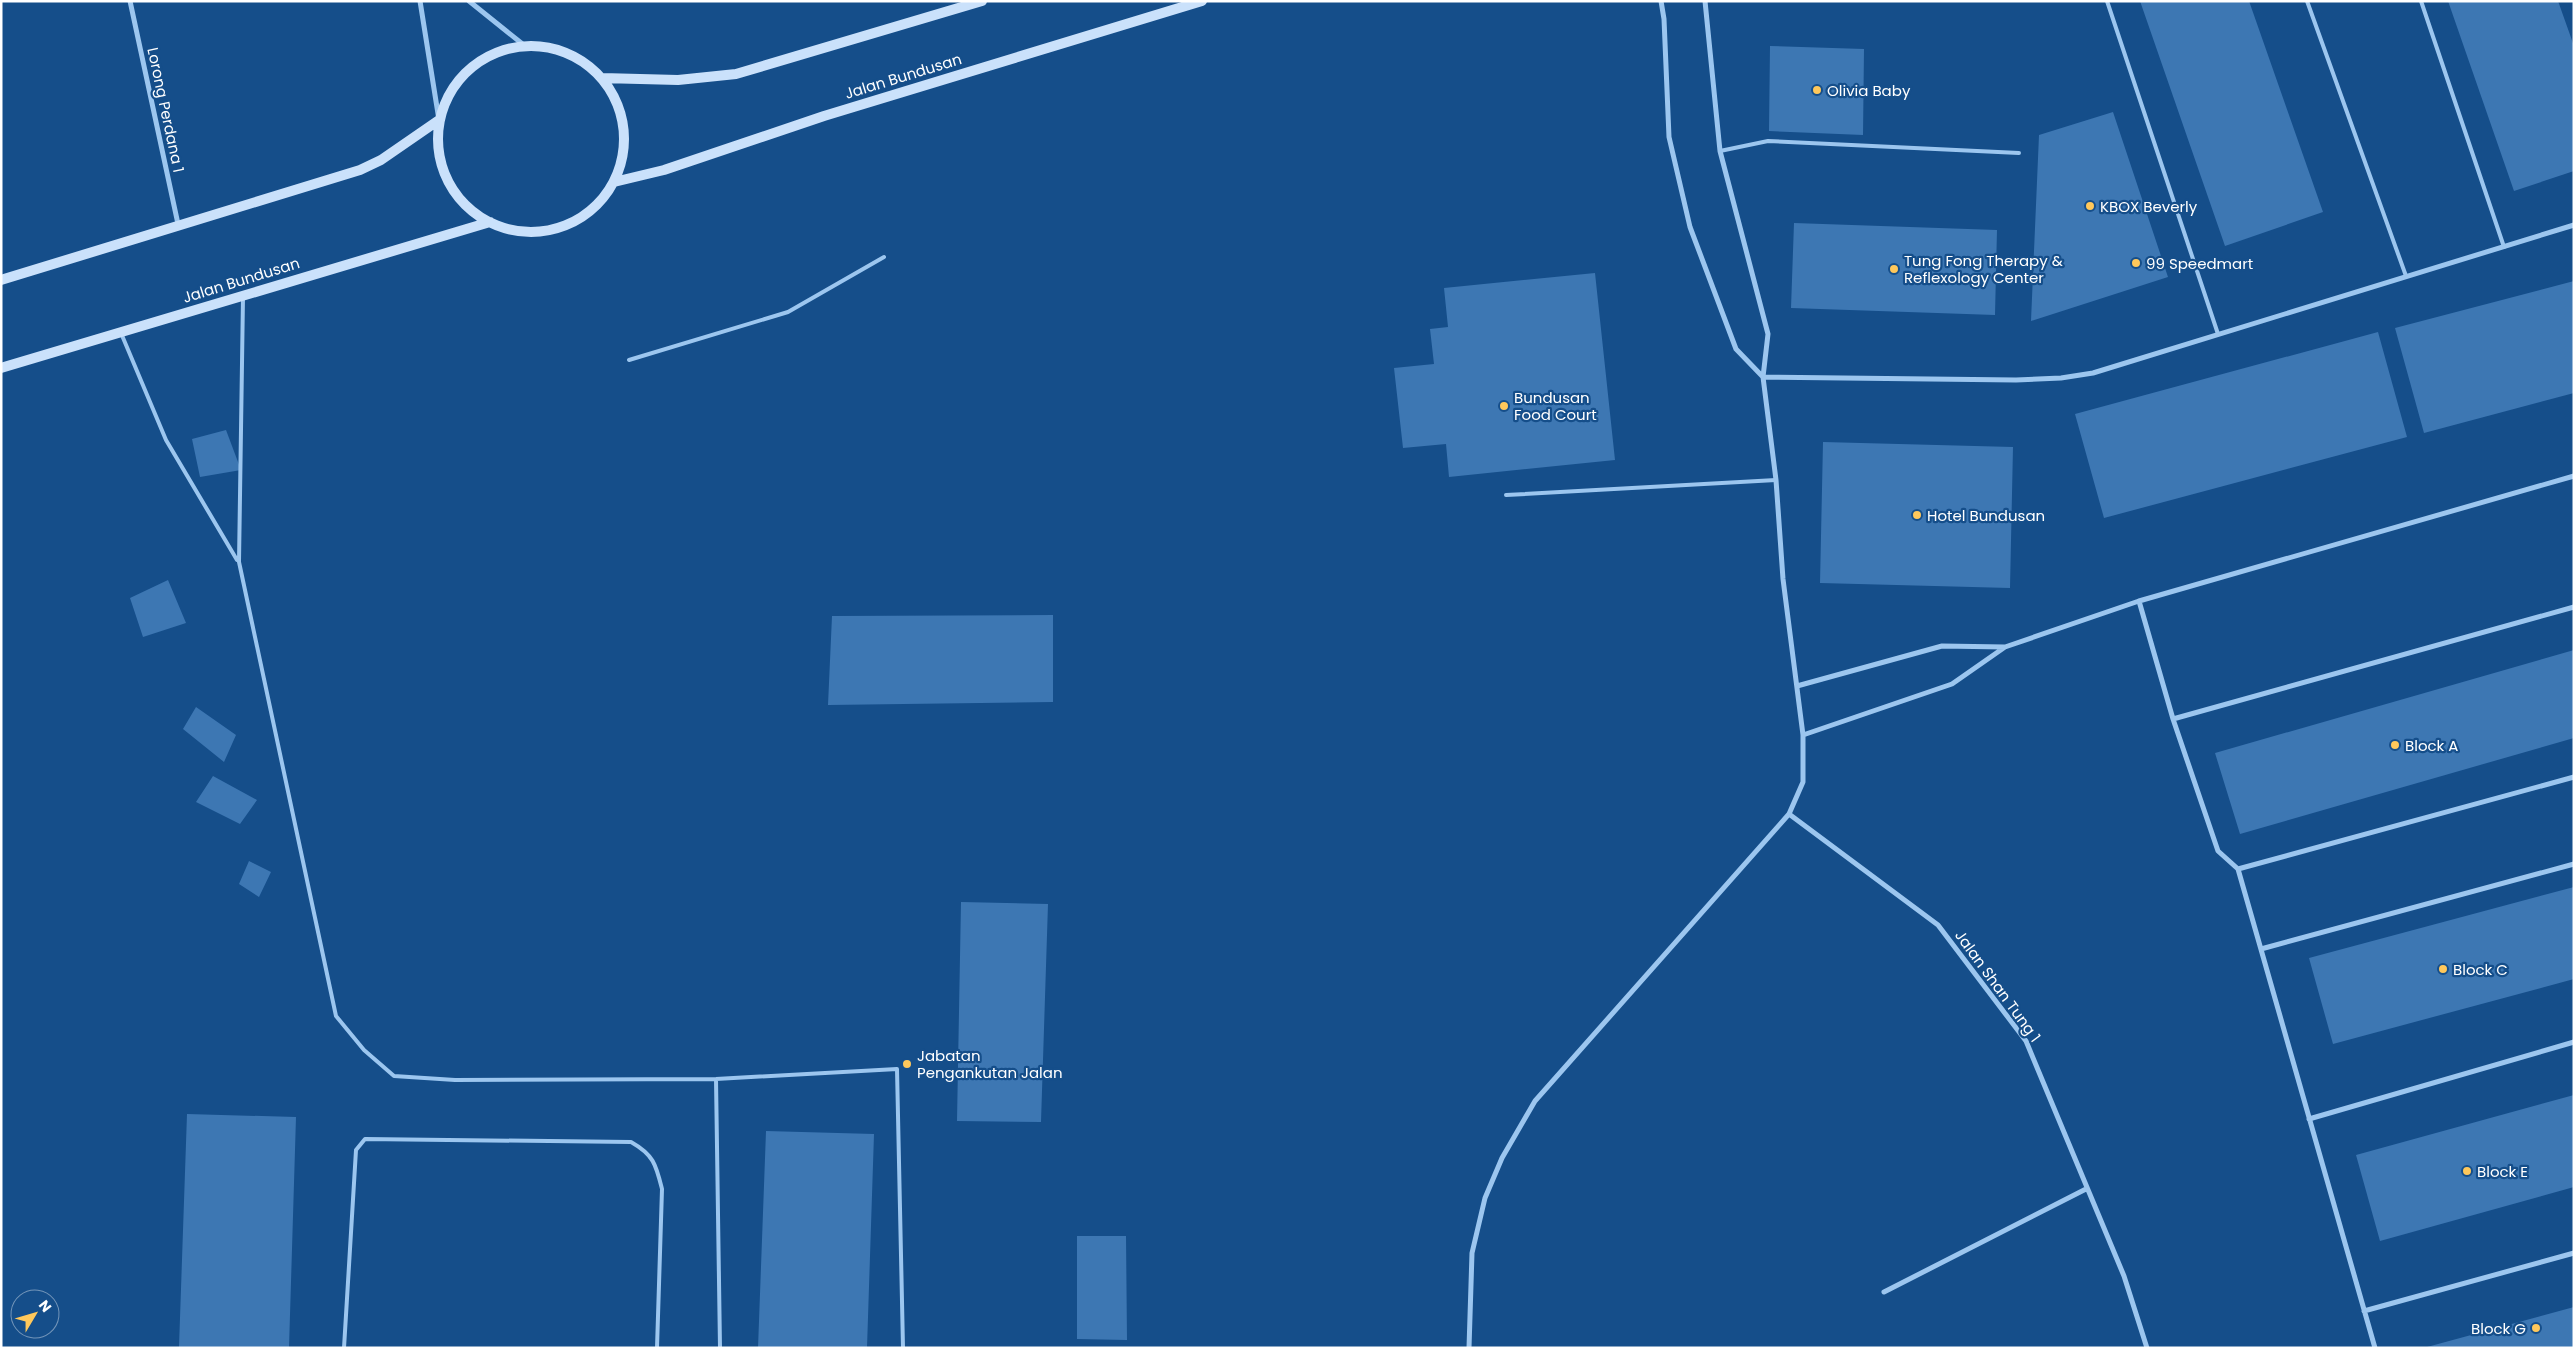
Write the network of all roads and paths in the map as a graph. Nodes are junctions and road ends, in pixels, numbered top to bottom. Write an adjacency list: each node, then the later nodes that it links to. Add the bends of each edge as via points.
1 (130, 1): 18 (street, Lorong Perdana 1)
2 (420, 1): 13 (street)
3 (469, 1): 11 (street)
4 (982, 1): 12 (main road, via 736,74 678,80)
5 (1202, 1): 16 (main road, Jalan Bundusan, via 824,116 664,170)
6 (1661, 1): 29 (street, via 1669,137 1690,227 1736,349)
7 (1705, 1): 14 (street)
8 (2107, 1): 26 (lane)
9 (2307, 1): 22 (lane)
10 (2421, 1): 20 (lane)
11 (525, 46): 12 (main road, via 553,48 580,60); 13 (main road, via 496,52 470,68 450,92)
12 (602, 78): 16 (main road, via 616,102 624,128 623,156)
13 (440, 120): 17 (main road, via 438,144 442,168 453,190 469,209); 18 (main road, via 381,160 360,170)
14 (1720, 151): 15 (lane, via 1768,141); 29 (street, via 1768,334)
15 (2019, 152)
16 (614, 182): 17 (main road, via 594,208 565,226 532,232)
17 (490, 222): 24 (main road, Jalan Bundusan)
18 (178, 224): 23 (main road)
19 (2574, 225): 20 (street)
20 (2504, 246): 22 (street)
21 (884, 257): 27 (lane, via 788,312)
22 (2406, 276): 26 (street)
23 (1, 280)
24 (243, 295): 25 (main road, Jalan Bundusan); 33 (lane)
25 (121, 332): 28 (main road, Jalan Bundusan); 33 (lane, via 166,440)
26 (2218, 334): 29 (street, via 2093,373 2061,378)
27 (630, 360)
28 (1, 368)
29 (1763, 377): 31 (street)
30 (2574, 476): 34 (street)
31 (1776, 480): 32 (lane); 37 (street, via 1783,579)
32 (1506, 495)
33 (239, 562): 46 (lane, via 336,1016 364,1050 394,1076 454,1080)
34 (2138, 601): 36 (street); 38 (street)
35 (2574, 607): 38 (street)
36 (2005, 646): 37 (street, via 1942,646); 39 (street, via 1952,684)
37 (1797, 686): 39 (street)
38 (2173, 719): 43 (street, via 2218,851)
39 (1803, 735): 41 (street, via 1803,782)
40 (2574, 777): 43 (street)
41 (1789, 814): 48 (street, Jalan Shan Tung 1, via 1938,924 2026,1041); 56 (street, via 1535,1101 1502,1158 1485,1198 1472,1253)
42 (2574, 864): 44 (street)
43 (2238, 869): 44 (street)
44 (2261, 949): 47 (street)
45 (2574, 1042): 47 (street)
46 (716, 1079): 54 (lane); 55 (lane, via 897,1069)
47 (2309, 1119): 51 (street)
48 (2086, 1189): 50 (street); 57 (street, Jalan Shan Tung 1, via 2124,1276)
49 (2574, 1253): 51 (street)
50 (1884, 1292)
51 (2364, 1311): 58 (street)
52 (344, 1348): 53 (lane, via 356,1150 365,1139 631,1142 646,1151 656,1166 662,1189)
53 (657, 1348)
54 (720, 1348)
55 (903, 1348)
56 (1469, 1348)
57 (2147, 1348)
58 (2375, 1348)

